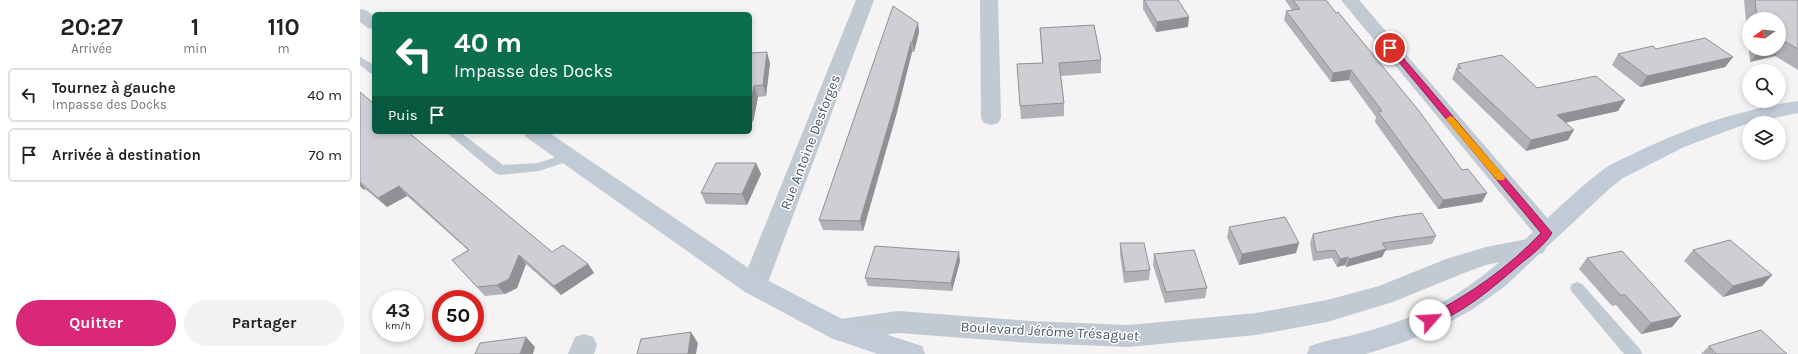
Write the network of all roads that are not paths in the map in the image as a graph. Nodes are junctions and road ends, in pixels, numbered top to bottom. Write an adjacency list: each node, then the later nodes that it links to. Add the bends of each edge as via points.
1 (865, 0): 14 (street, Rue Antoine Desforges)
2 (989, 0): 9 (street)
3 (1350, 0): 13 (street)
4 (360, 14): 5 (main road)
5 (372, 23)
6 (360, 60): 7 (lane)
7 (372, 69)
8 (1798, 107): 13 (main road, via 1781,109 1708,129 1612,174)
9 (991, 118)
10 (455, 134): 12 (lane, via 500,170 538,166)
11 (536, 134): 12 (main road)
12 (568, 157): 14 (main road)
13 (1541, 239): 16 (street, Boulevard Jérôme Trésaguet, via 1455,266 1384,295 1326,311 1256,324 1128,336 898,322); 18 (main road, via 1484,289 1442,315 1376,340)
14 (754, 285): 16 (main road)
15 (1577, 288): 19 (lane)
16 (840, 330): 17 (main road)
17 (912, 354)
18 (1320, 354)
19 (1634, 354)

